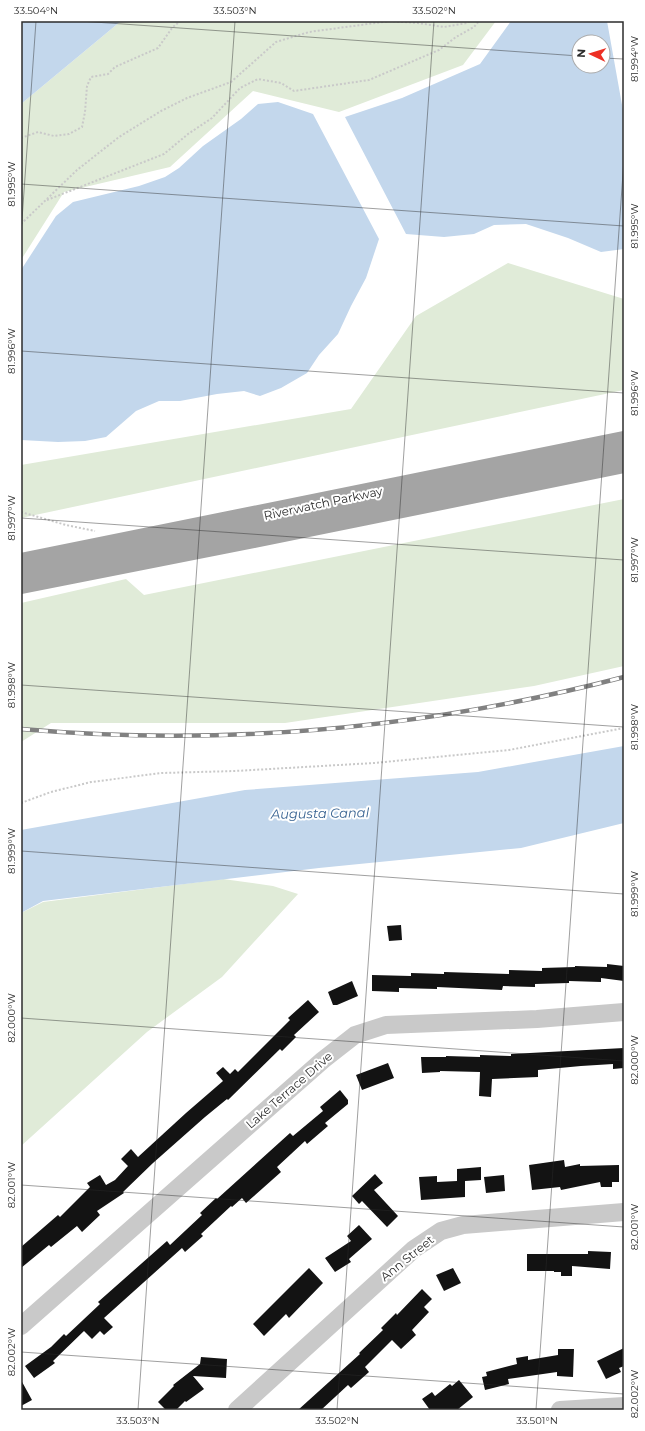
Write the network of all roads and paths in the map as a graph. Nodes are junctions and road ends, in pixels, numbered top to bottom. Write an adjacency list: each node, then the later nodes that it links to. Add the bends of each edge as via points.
1 (180, 21): 4 (path, via 158,48 115,68 108,74 91,77 87,86 82,127 69,134 54,136 38,132)
2 (470, 21): 5 (path, via 444,27 390,21 308,32 276,42 231,82 186,98 120,137 78,170)
3 (479, 21): 5 (path, via 439,50 369,80 294,91 281,84 258,79 240,88 212,118 164,154)
4 (21, 138)
5 (46, 200): 6 (path)
6 (21, 224)
7 (624, 442): 11 (main road, Riverwatch Parkway)
8 (624, 462): 12 (main road, Riverwatch Parkway)
9 (21, 512): 10 (path)
10 (100, 532)
11 (21, 564)
12 (21, 583)
13 (624, 728): 14 (path, via 508,750 396,761 162,773 91,782 50,792)
14 (21, 803)
15 (624, 1012): 17 (street, Lake Terrace Drive, via 537,1019 386,1025 355,1035 323,1060)
16 (624, 1212): 19 (street, Ann Street, via 463,1226 441,1231 414,1249)
17 (21, 1326)
18 (624, 1406): 20 (street)
19 (237, 1410)
20 (560, 1410)

